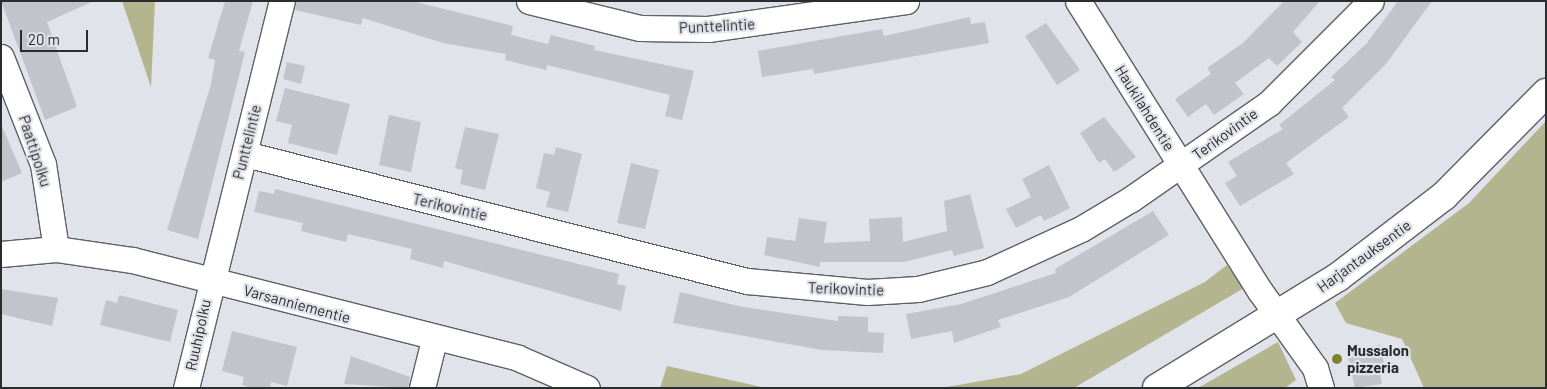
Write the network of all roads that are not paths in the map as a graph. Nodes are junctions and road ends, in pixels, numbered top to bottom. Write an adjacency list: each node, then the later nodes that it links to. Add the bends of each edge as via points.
1 (282, 1): 8 (street, Punttelintie)
2 (529, 1): 3 (street, Punttelintie, via 640,28 708,29)
3 (906, 1)
4 (1078, 1): 9 (street, Haukilahdentie)
5 (1370, 1): 9 (street, Terikovintie, via 1270,102)
6 (1, 57): 10 (street, Paattipolku, via 43,164)
7 (1546, 93): 13 (street, Harjantauksentie, via 1444,196 1338,277)
8 (245, 154): 9 (street, Terikovintie, via 747,282 866,292 918,289 987,272 1081,229); 12 (street, Punttelintie)
9 (1181, 166): 13 (street, Haukilahdentie, via 1260,291)
10 (56, 249): 11 (street, Varsanniementie); 12 (street, Varsanniementie, via 132,260)
11 (1, 254)
12 (209, 282): 14 (street, Varsanniementie); 15 (street, Ruuhipolku)
13 (1279, 313): 18 (street, Harjantauksentie); 19 (street, Haukilahdentie, via 1315,368)
14 (434, 340): 16 (street); 17 (street, Varsanniementie, via 518,358)
15 (186, 388)
16 (422, 388)
17 (587, 388)
18 (1157, 388)
19 (1321, 388)

